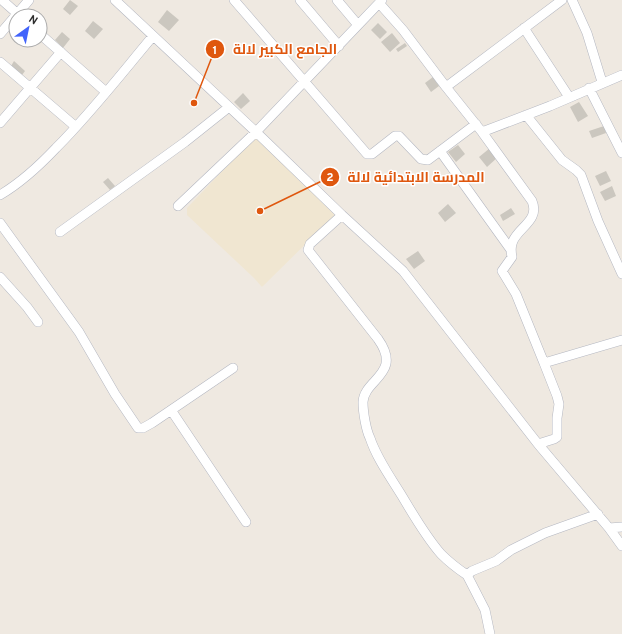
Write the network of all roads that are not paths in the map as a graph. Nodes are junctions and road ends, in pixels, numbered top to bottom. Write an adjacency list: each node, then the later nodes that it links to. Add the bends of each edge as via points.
1 (2, 0): 9 (street)
2 (114, 0): 14 (street)
3 (234, 0): 20 (street)
4 (300, 0): 16 (street)
5 (337, 0): 10 (street)
6 (562, 0): 12 (street)
7 (572, 0): 21 (street, via 587,33)
8 (380, 1): 10 (street); 22 (street)
9 (11, 8)
10 (358, 25): 16 (street)
11 (8, 26): 13 (street)
12 (524, 28): 22 (street); 26 (street)
13 (0, 34)
14 (152, 36): 25 (street); 27 (street)
15 (48, 41): 17 (street)
16 (338, 46): 20 (street)
17 (61, 52): 23 (street); 25 (street)
18 (0, 62): 23 (street)
19 (622, 75): 21 (street)
20 (304, 81): 32 (street); 34 (street, via 367,154 372,154 397,136 423,160 428,160)
21 (602, 82): 24 (street)
22 (446, 87): 30 (street)
23 (30, 88): 29 (street); 31 (street)
24 (589, 88): 26 (street); 35 (street)
25 (106, 92): 31 (street)
26 (569, 97): 28 (street)
27 (229, 107): 32 (street); 40 (street)
28 (526, 115): 33 (street); 42 (street, via 562,160 581,175 598,221)
29 (0, 123)
30 (476, 124): 33 (street); 34 (street)
31 (76, 128): 36 (street, via 20,183)
32 (256, 132): 37 (street); 38 (street)
33 (482, 132): 41 (street, via 498,151 533,205 532,218 514,240)
34 (440, 151): 41 (street)
35 (622, 153)
36 (0, 195)
37 (178, 206)
38 (342, 215): 49 (street, via 403,271); 55 (street, via 310,244 308,250 385,349 383,373 364,398 363,407 369,436 387,471 430,539 442,555)
39 (0, 223): 48 (street, via 79,332 138,428 143,428)
40 (60, 232)
41 (511, 250): 46 (street, via 512,257 502,270 516,294)
42 (621, 269)
43 (0, 277): 44 (street)
44 (38, 322)
45 (622, 340): 46 (street)
46 (544, 362): 49 (street, via 559,404 557,437)
47 (234, 368): 48 (street)
48 (171, 410): 51 (street)
49 (538, 444): 50 (street)
50 (598, 514): 52 (street); 55 (street, via 545,533)
51 (246, 522)
52 (609, 528): 53 (street); 54 (street)
53 (622, 528)
54 (622, 546)
55 (467, 575): 56 (street, via 485,610)
56 (490, 634)

